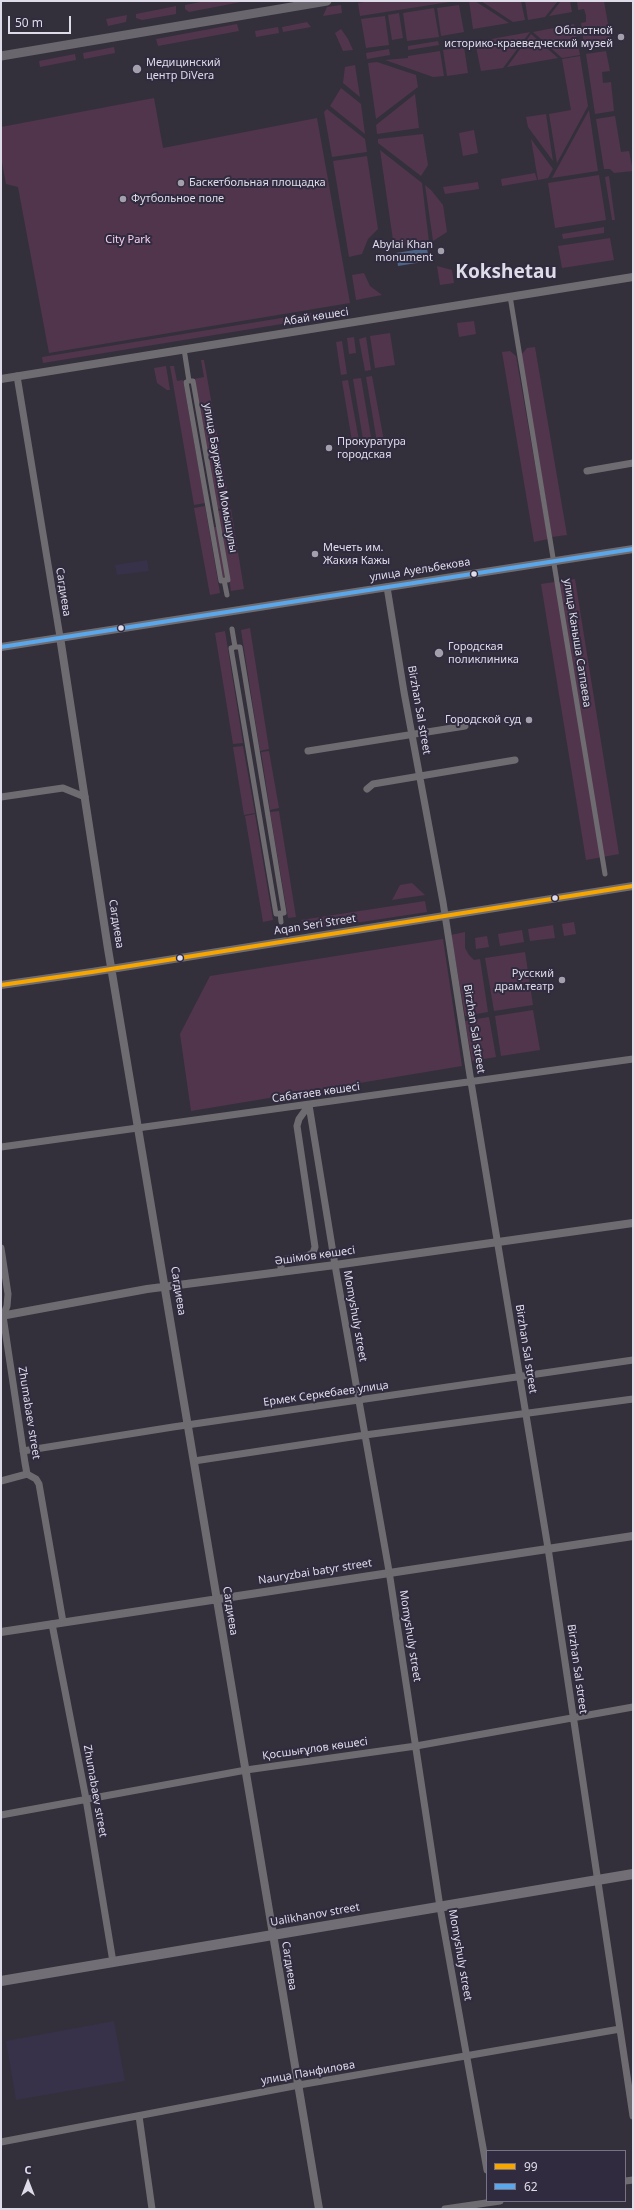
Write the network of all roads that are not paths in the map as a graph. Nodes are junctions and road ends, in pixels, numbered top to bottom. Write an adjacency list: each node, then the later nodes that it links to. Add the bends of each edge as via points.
1 (327, 1): 2 (main road)
2 (300, 3): 3 (main road)
3 (1, 56)
4 (633, 277): 5 (street, Абай көшесі)
5 (510, 296): 6 (street, Абай көшесі); 21 (street, улица Каныша Сатпаева)
6 (184, 349): 7 (street, Абай көшесі); 9 (street, улица Бауржана Момышулы)
7 (16, 376): 8 (street, Абай көшесі); 26 (street, Сагдиева)
8 (1, 379)
9 (189, 381): 10 (street, улица Бауржана Момышулы, via 193,381); 11 (street, улица Бауржана Момышулы, via 186,382)
10 (203, 439): 11 (street); 12 (street, улица Бауржана Момышулы)
11 (197, 440): 13 (street, улица Бауржана Момышулы)
12 (206, 456): 13 (street); 16 (street, улица Бауржана Момышулы)
13 (200, 458): 17 (street, улица Бауржана Момышулы)
14 (633, 463): 15 (street)
15 (587, 470)
16 (215, 509): 17 (street); 18 (street, улица Бауржана Момышулы)
17 (209, 510): 19 (street, улица Бауржана Момышулы)
18 (218, 524): 19 (street); 22 (street, улица Бауржана Момышулы, via 228,580)
19 (212, 526): 22 (street, улица Бауржана Момышулы, via 221,581)
20 (633, 549): 21 (street, улица Ауельбекова)
21 (553, 560): 23 (street, улица Ауельбекова); 55 (street, улица Каныша Сатпаева)
22 (224, 580): 24 (street, улица Бауржана Момышулы)
23 (388, 587): 26 (street, улица Ауельбекова); 36 (street, Birzhan Sal street)
24 (227, 595)
25 (232, 629): 28 (street)
26 (60, 637): 27 (street, улица Ауельбекова); 48 (street, Сагдиева)
27 (1, 647)
28 (235, 647): 29 (street, via 240,647); 30 (street, via 231,648)
29 (243, 668): 30 (street); 31 (street)
30 (234, 670): 32 (street)
31 (247, 693): 32 (street); 33 (street)
32 (239, 694): 34 (street)
33 (252, 718): 34 (street); 37 (street)
34 (243, 720): 38 (street)
35 (465, 726): 36 (street)
36 (412, 735): 39 (street); 43 (street, Birzhan Sal street)
37 (256, 742): 38 (street); 41 (street)
38 (247, 744): 42 (street)
39 (308, 751)
40 (515, 760): 43 (street)
41 (260, 767): 42 (street); 45 (street)
42 (251, 768): 46 (street)
43 (419, 776): 44 (street, via 373,784); 60 (street, Birzhan Sal street)
44 (367, 789)
45 (264, 792): 46 (street); 49 (street)
46 (255, 794): 50 (street)
47 (1, 797): 48 (street, via 63,788)
48 (85, 797): 62 (street, Сагдиева)
49 (268, 817): 50 (street); 51 (street)
50 (260, 818): 52 (street)
51 (272, 842): 52 (street); 53 (street)
52 (264, 843): 54 (street)
53 (277, 868): 54 (street); 57 (street)
54 (268, 869): 58 (street)
55 (605, 874)
56 (633, 886): 60 (street, Aqan Seri Street)
57 (281, 892): 58 (street); 59 (street, via 284,912)
58 (272, 894): 59 (street, via 276,914)
59 (280, 913): 61 (street)
60 (445, 916): 62 (street, Aqan Seri Street); 65 (street, Birzhan Sal street)
61 (281, 922)
62 (112, 969): 63 (street, Aqan Seri Street); 67 (street, Сагдиева)
63 (1, 985)
64 (633, 1059): 65 (street, Сабатаев көшесі)
65 (471, 1082): 66 (street, Сабатаев көшесі); 70 (street, Birzhan Sal street)
66 (309, 1105): 67 (street, Сабатаев көшесі); 72 (street, Momyshuly street); 73 (street, via 297,1126 315,1247 307,1256 281,1260)
67 (139, 1129): 68 (street, Сабатаев көшесі); 74 (street, Сагдиева)
68 (1, 1147)
69 (633, 1223): 70 (street, Әшімов көшесі)
70 (497, 1241): 72 (street, Әшімов көшесі); 77 (street, Birzhan Sal street)
71 (1, 1248): 75 (street, Zhumabaev street, via 8,1294 7,1306)
72 (335, 1265): 73 (street, Әшімов көшесі); 79 (street, Momyshuly street)
73 (281, 1272): 74 (street, Әшімов көшесі)
74 (166, 1286): 75 (street, Әшімов көшесі); 81 (street, Сагдиева)
75 (2, 1316): 83 (street, Zhumabaev street)
76 (633, 1360): 77 (street, Ермек Серкебаев улица)
77 (520, 1377): 79 (street, Ермек Серкебаев улица); 80 (street, Birzhan Sal street)
78 (633, 1399): 80 (street)
79 (359, 1400): 81 (street, Ермек Серкебаев улица); 82 (street, Momyshuly street)
80 (525, 1414): 82 (street); 88 (street, Birzhan Sal street)
81 (188, 1425): 83 (street, Ермек Серкебаев улица); 84 (street, Сагдиева)
82 (365, 1435): 84 (street); 89 (street, Momyshuly street)
83 (23, 1451): 85 (street, Zhumabaev street)
84 (194, 1461): 90 (street, Сагдиева)
85 (27, 1474): 86 (street); 91 (street, Zhumabaev street, via 39,1484)
86 (1, 1481)
87 (633, 1536): 88 (street, Nauryzbai batyr street)
88 (548, 1548): 89 (street, Nauryzbai batyr street); 95 (street, Birzhan Sal street)
89 (390, 1571): 90 (street, Nauryzbai batyr street); 96 (street, Momyshuly street)
90 (217, 1598): 91 (street, Nauryzbai batyr street); 97 (street, Сагдиева)
91 (63, 1622): 92 (street, Nauryzbai batyr street)
92 (52, 1624): 93 (street, Nauryzbai batyr street); 98 (street, Zhumabaev street)
93 (1, 1632)
94 (633, 1707): 95 (street, Қосшығұлов көшесі)
95 (573, 1718): 96 (street, Қосшығұлов көшесі); 101 (street, Birzhan Sal street)
96 (416, 1746): 97 (street, Қосшығұлов көшесі); 102 (street, Momyshuly street)
97 (246, 1770): 98 (street, Қосшығұлов көшесі); 103 (street, Сагдиева)
98 (86, 1799): 99 (street, Қосшығұлов көшесі); 104 (street, Zhumabaev street)
99 (1, 1815)
100 (633, 1874): 101 (main road, Ualikhanov street)
101 (597, 1880): 102 (main road, Ualikhanov street); 106 (street, Birzhan Sal street)
102 (440, 1906): 103 (main road, Ualikhanov street); 107 (street, Momyshuly street)
103 (273, 1935): 104 (main road, Ualikhanov street); 108 (street, Сагдиева)
104 (113, 1962): 105 (main road, Ualikhanov street)
105 (1, 1981)
106 (620, 2029): 107 (street, улица Панфилова); 110 (street, Birzhan Sal street)
107 (466, 2056): 108 (street, улица Панфилова); 112 (street, Momyshuly street)
108 (298, 2086): 109 (street, улица Панфилова); 115 (street, Сагдиева)
109 (139, 2116): 111 (street, улица Панфилова); 114 (street)
110 (633, 2116)
111 (1, 2142)
112 (486, 2165)
113 (495, 2203): 116 (street)
114 (152, 2209)
115 (319, 2209)
116 (445, 2209)

